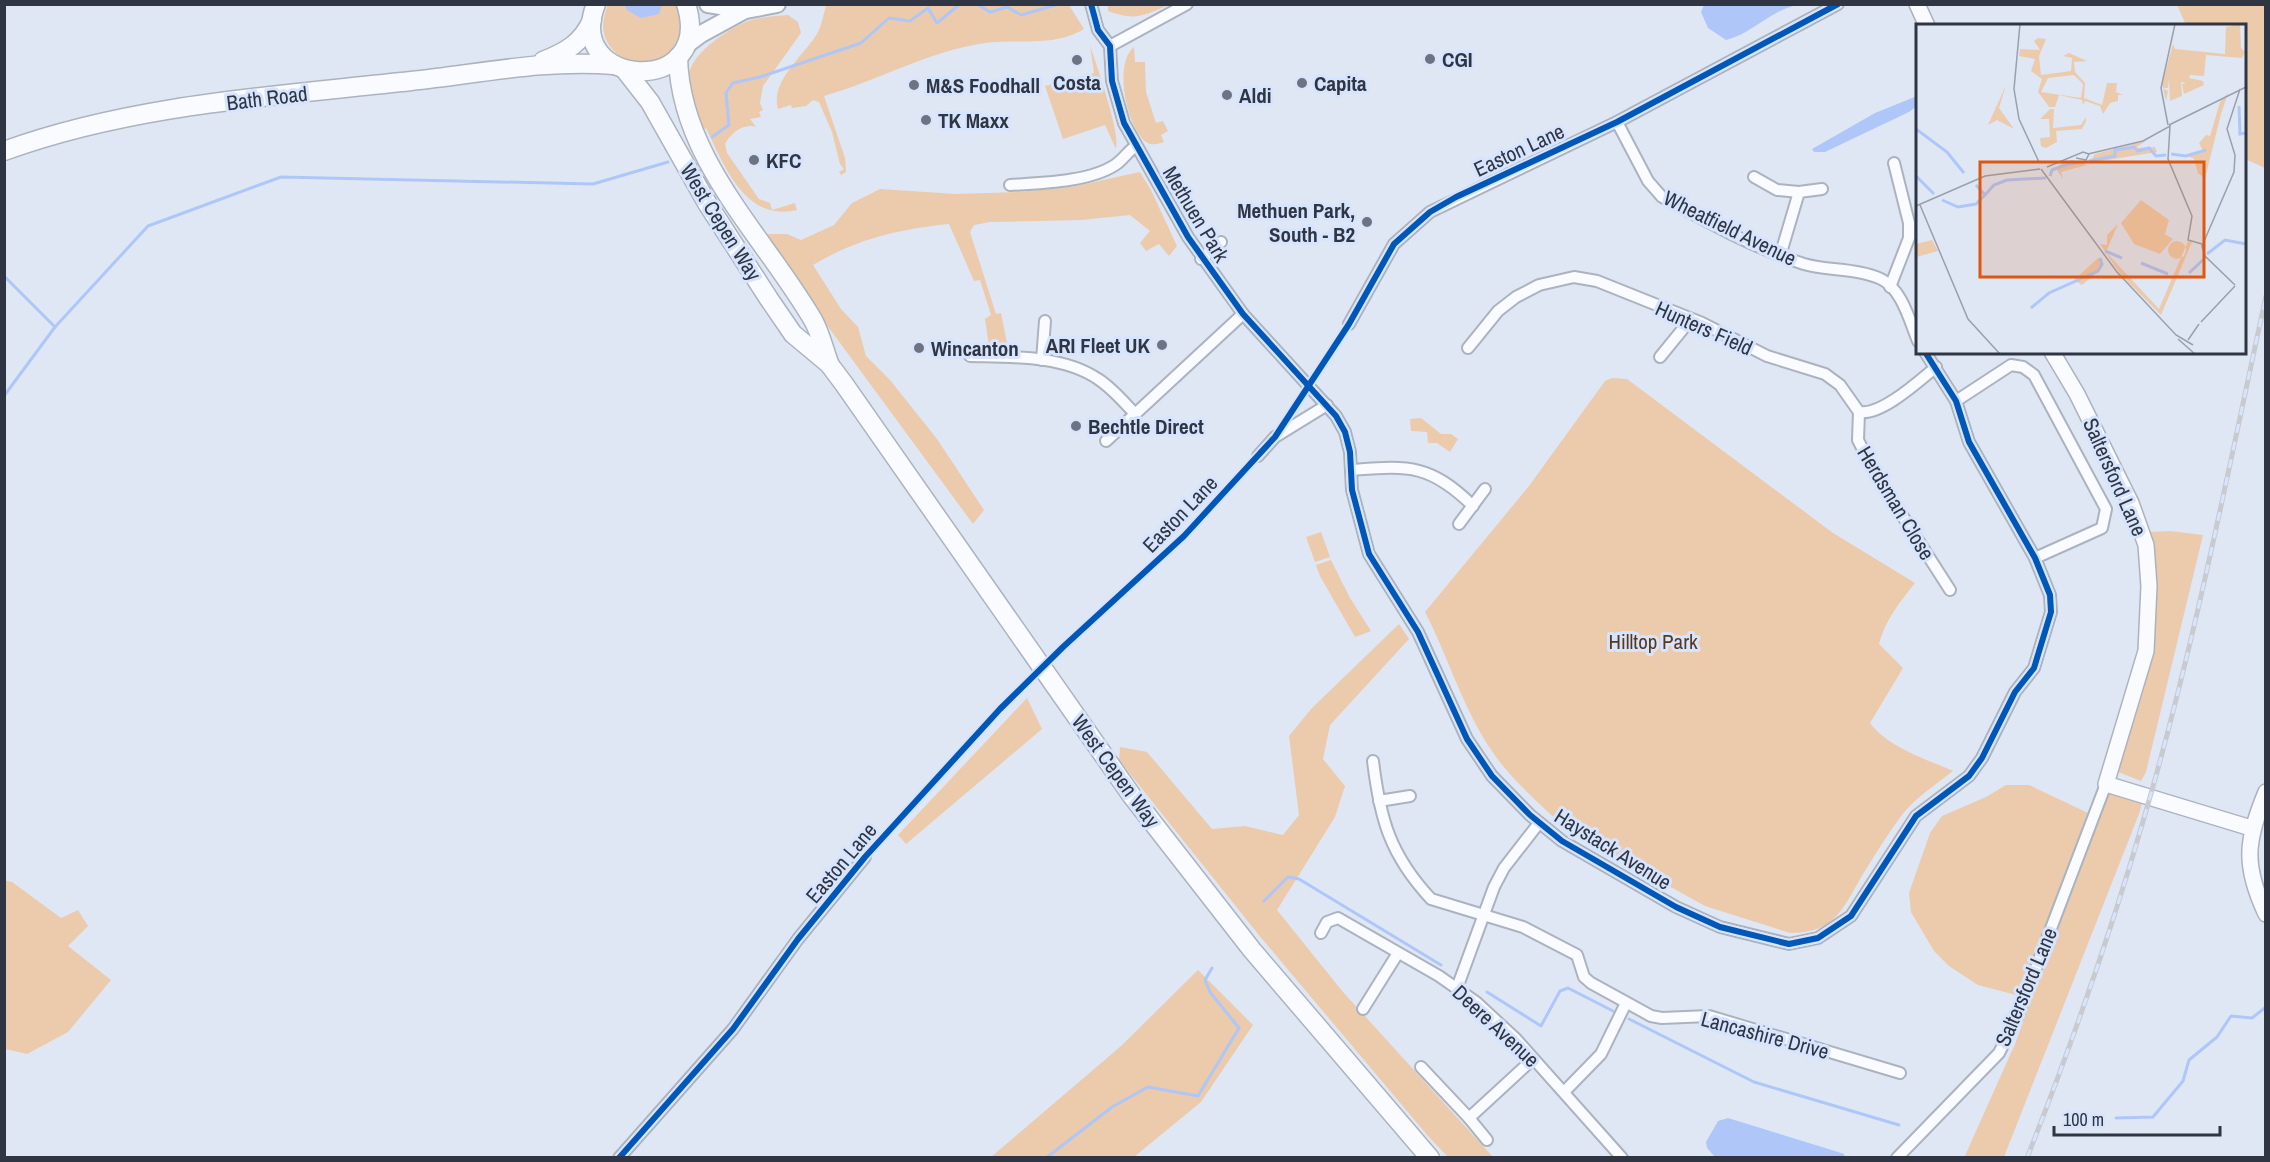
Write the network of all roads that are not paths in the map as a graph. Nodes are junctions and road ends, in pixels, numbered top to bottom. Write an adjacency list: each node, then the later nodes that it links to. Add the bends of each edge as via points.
1 (686, 4): 12 (highway, West Cepen Way, via 690,31)
2 (708, 4): 8 (main road)
3 (777, 4): 8 (main road)
4 (1187, 4): 11 (street)
5 (1838, 4): 15 (street, Easton Lane)
6 (1917, 4): 10 (main road)
7 (1089, 7): 11 (street, Methuen Park)
8 (746, 10): 12 (main road, via 701,34)
9 (594, 12): 13 (highway, Bath Road, via 586,34 576,45); 14 (highway, West Cepen Way, via 597,45)
10 (1926, 24)
11 (1110, 46): 16 (street, Methuen Park, via 1113,90)
12 (682, 51): 14 (highway, Bath Road, via 666,66 652,72); 39 (highway, West Cepen Way, via 684,102 701,147 814,321)
13 (533, 64): 14 (highway, Bath Road); 17 (highway, Bath Road, via 135,117)
14 (619, 68): 39 (highway, West Cepen Way, via 650,102 707,203 793,334)
15 (1617, 122): 25 (street, Wheatfield Avenue, via 1648,181 1662,198); 31 (street, Easton Lane, via 1430,212 1394,244)
16 (1136, 146): 20 (street, via 1106,169 1050,182); 26 (street, Methuen Park)
17 (4, 151)
18 (1894, 163): 23 (street)
19 (1754, 177): 22 (street, via 1778,190)
20 (1010, 185)
21 (1822, 189): 22 (street)
22 (1799, 192): 25 (street)
23 (1913, 222): 27 (street)
24 (1221, 242): 26 (street, Methuen Park)
25 (1780, 256): 27 (street, Wheatfield Avenue, via 1824,270 1881,279)
26 (1201, 259): 28 (street, Methuen Park)
27 (1890, 287): 32 (street, via 1902,302)
28 (1243, 314): 42 (street, Methuen Park); 44 (street)
29 (1691, 319): 33 (street, Hunters Field, via 1597,280 1574,277 1539,285 1516,297 1498,311); 37 (street); 43 (street, Hunters Field, via 1767,356 1825,374 1840,386)
30 (1045, 321): 38 (street)
31 (1349, 324)
32 (1916, 338)
33 (1468, 348)
34 (1926, 354): 40 (street)
35 (2053, 354): 54 (main road, Saltersford Lane, via 2131,503 2146,545 2146,651)
36 (970, 356): 38 (street)
37 (1660, 357)
38 (1042, 360): 44 (street, via 1098,378)
39 (829, 364): 75 (highway, West Cepen Way, via 1132,796 1252,950)
40 (1936, 367): 41 (street); 43 (street, via 1881,408)
41 (1956, 401): 51 (street, via 1969,442); 51 (street, via 2011,365 2023,367 2034,375 2106,509 2102,528)
42 (1327, 405): 46 (street, via 1275,437); 47 (street, Haystack Avenue, via 1345,432)
43 (1859, 412): 52 (street, Herdsman Close, via 1858,440)
44 (1135, 414): 45 (street)
45 (1106, 441)
46 (1258, 456)
47 (1350, 470): 49 (street, via 1421,470); 58 (street, Haystack Avenue, via 1359,524 1369,554 1418,632 1467,740 1492,776)
48 (1485, 489): 49 (street)
49 (1473, 506): 50 (street)
50 (1459, 524)
51 (2035, 558): 58 (street, Haystack Avenue, via 2050,595 2051,612 2034,668 2015,692 1969,776 1930,802 1906,829 1851,916 1818,938 1789,944 1698,919 1587,857)
52 (1950, 590)
53 (1372, 761): 57 (street, Lancashire Drive)
54 (2106, 784): 59 (main road); 77 (street, Saltersford Lane, via 2018,1015 1999,1053)
55 (2265, 792): 59 (main road)
56 (1410, 796): 57 (street)
57 (1379, 801): 62 (street, Lancashire Drive, via 1389,839 1418,885 1431,899)
58 (1539, 823): 62 (street, via 1504,868)
59 (2251, 828): 61 (main road, via 2250,866)
60 (865, 857): 74 (street, Easton Lane, via 798,939 733,1029)
61 (2265, 914)
62 (1483, 916): 65 (street); 66 (street, Lancashire Drive, via 1523,927 1573,951 1580,959 1584,977)
63 (1321, 933): 64 (street, Deere Avenue, via 1327,922 1338,918)
64 (1398, 953): 65 (street, Deere Avenue); 67 (street)
65 (1457, 988): 68 (street, Deere Avenue)
66 (1626, 1003): 70 (street, Lancashire Drive, via 1662,1018 1709,1016); 71 (street, via 1601,1054)
67 (1363, 1009)
68 (1533, 1059): 71 (street, Deere Avenue); 72 (street)
69 (1421, 1067): 72 (street)
70 (1900, 1073)
71 (1563, 1092): 76 (street, Deere Avenue)
72 (1469, 1118): 73 (street)
73 (1487, 1140)
74 (619, 1158)
75 (1430, 1158)
76 (1622, 1158)
77 (1897, 1158)

